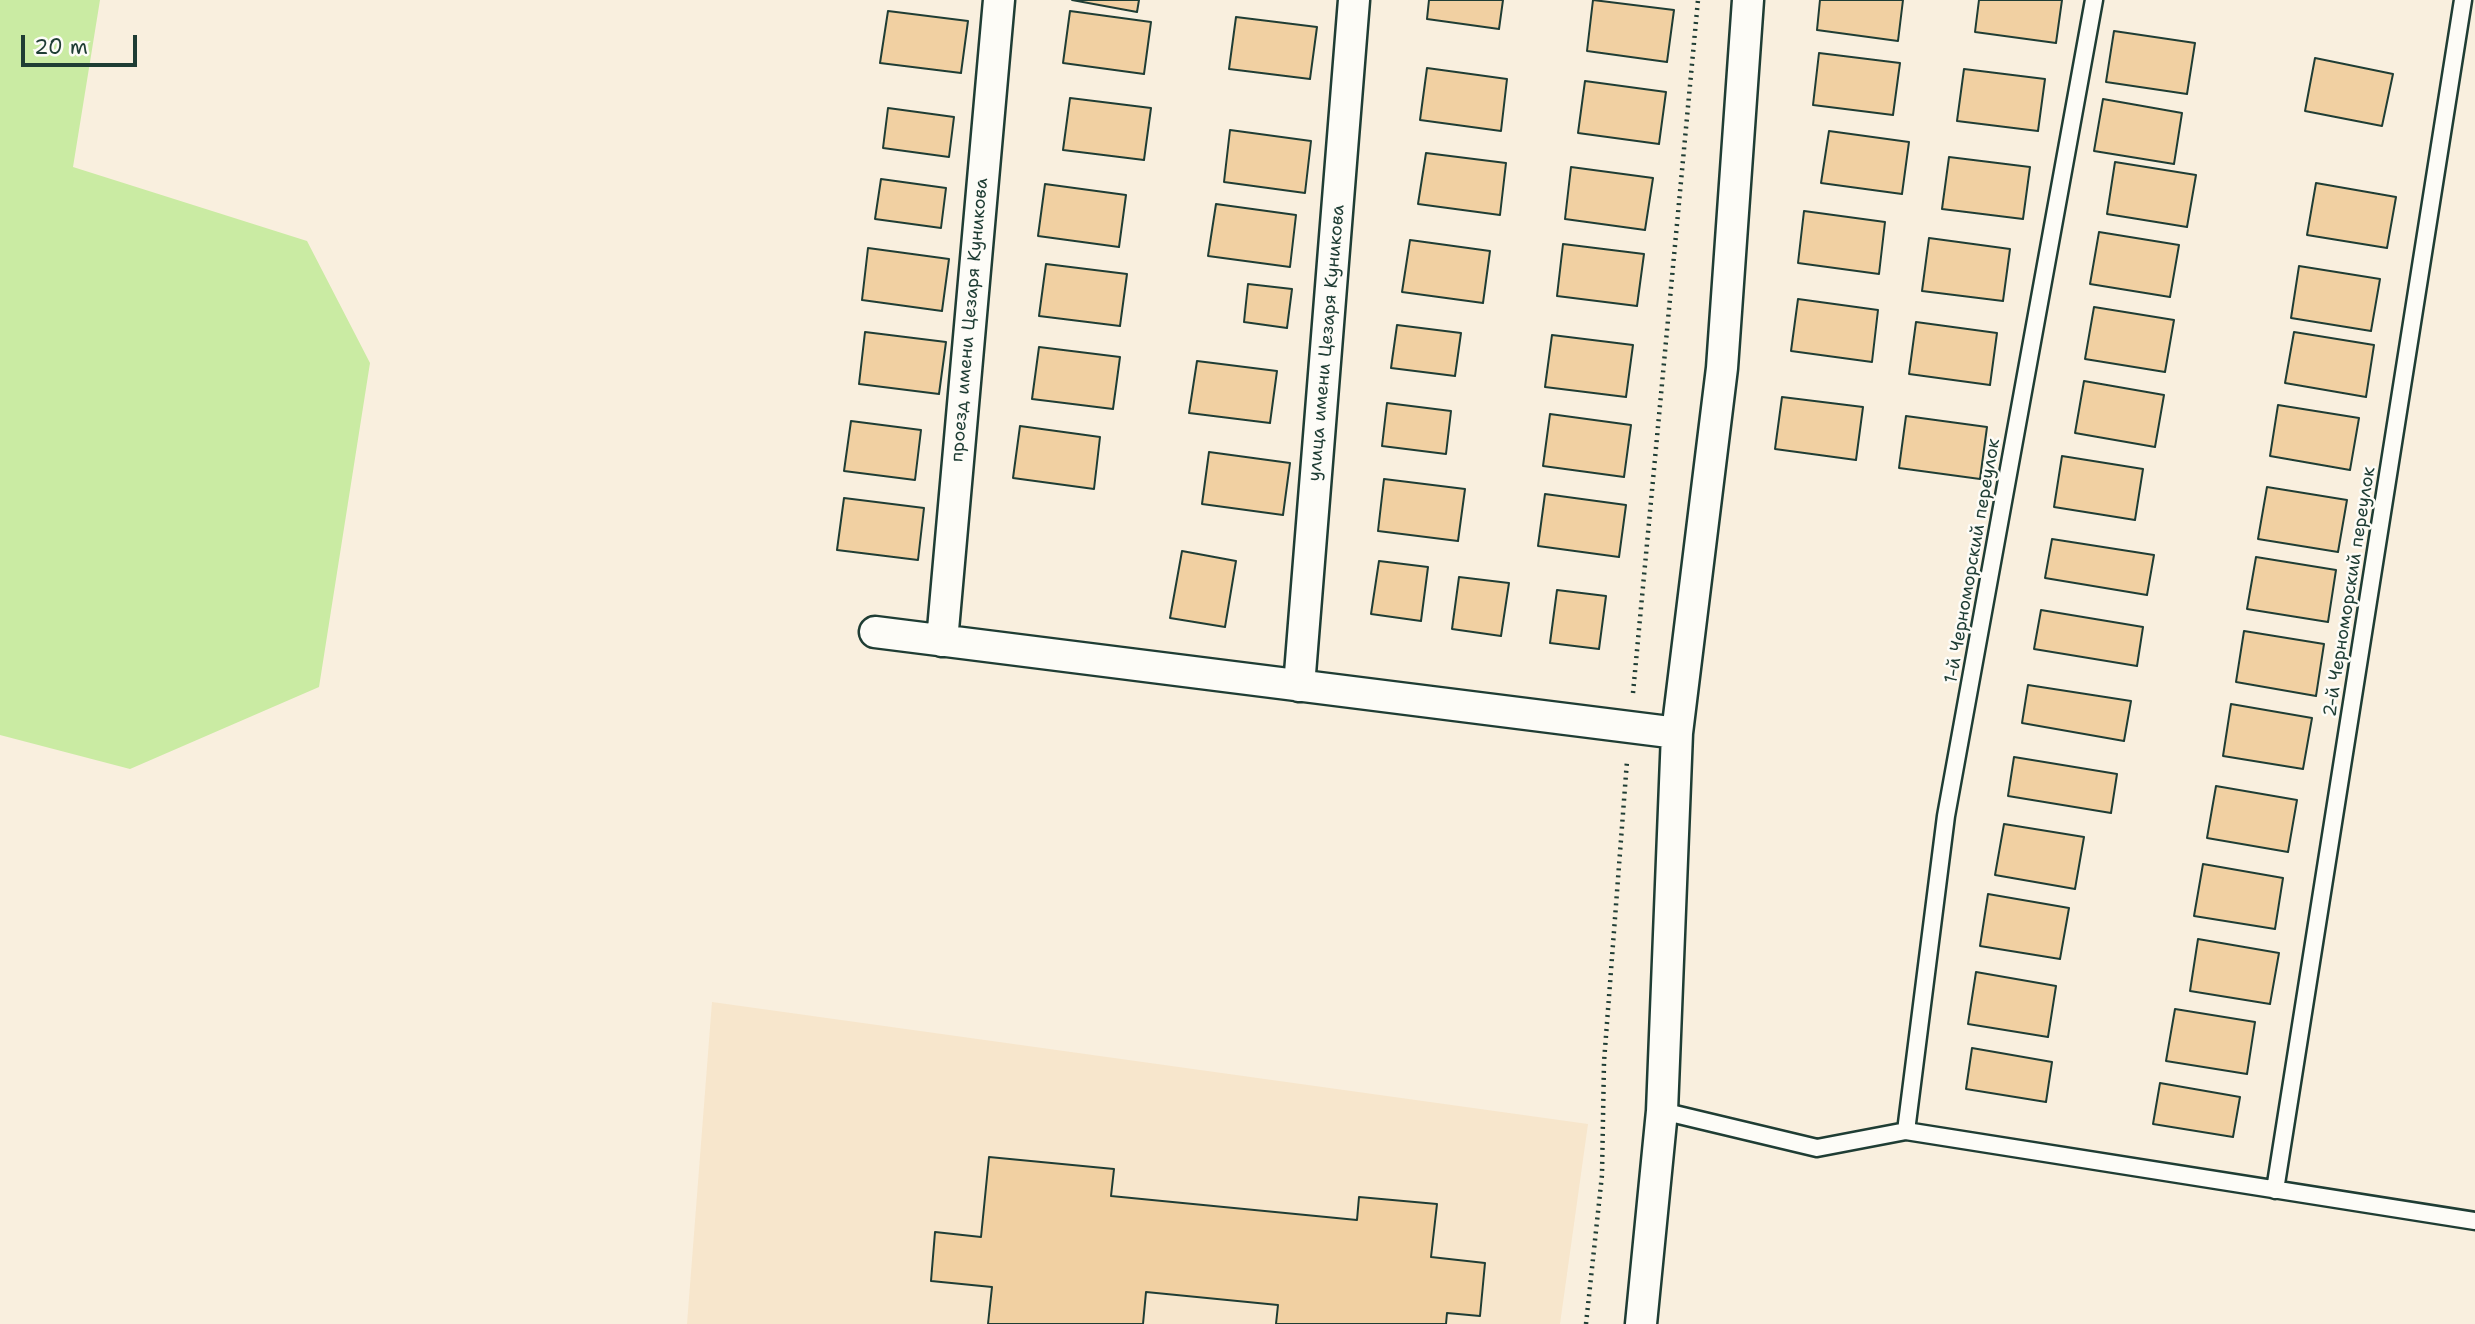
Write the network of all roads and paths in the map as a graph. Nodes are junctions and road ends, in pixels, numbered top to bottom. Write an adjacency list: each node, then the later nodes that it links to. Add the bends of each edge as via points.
1 (999, 0): 8 (street, проезд имени Цезаря Куникова)
2 (1354, 0): 9 (street, улица имени Цезаря Куникова)
3 (1698, 0): 10 (path)
4 (1748, 0): 11 (street, via 1722,368)
5 (2094, 0): 13 (lane, 1-й Черноморский переулок, via 1946,816)
6 (2462, 0): 14 (lane, 2-й Черноморский переулок)
7 (874, 632): 8 (street)
8 (942, 641): 9 (street)
9 (1299, 686): 10 (street)
10 (1630, 727): 11 (street); 16 (path, via 1604,1062 1602,1175)
11 (1677, 733): 12 (street)
12 (1662, 1111): 13 (lane, via 1817,1148); 17 (street)
13 (1906, 1131): 14 (lane)
14 (2275, 1190): 15 (lane)
15 (2475, 1221)
16 (1586, 1324)
17 (1641, 1324)

